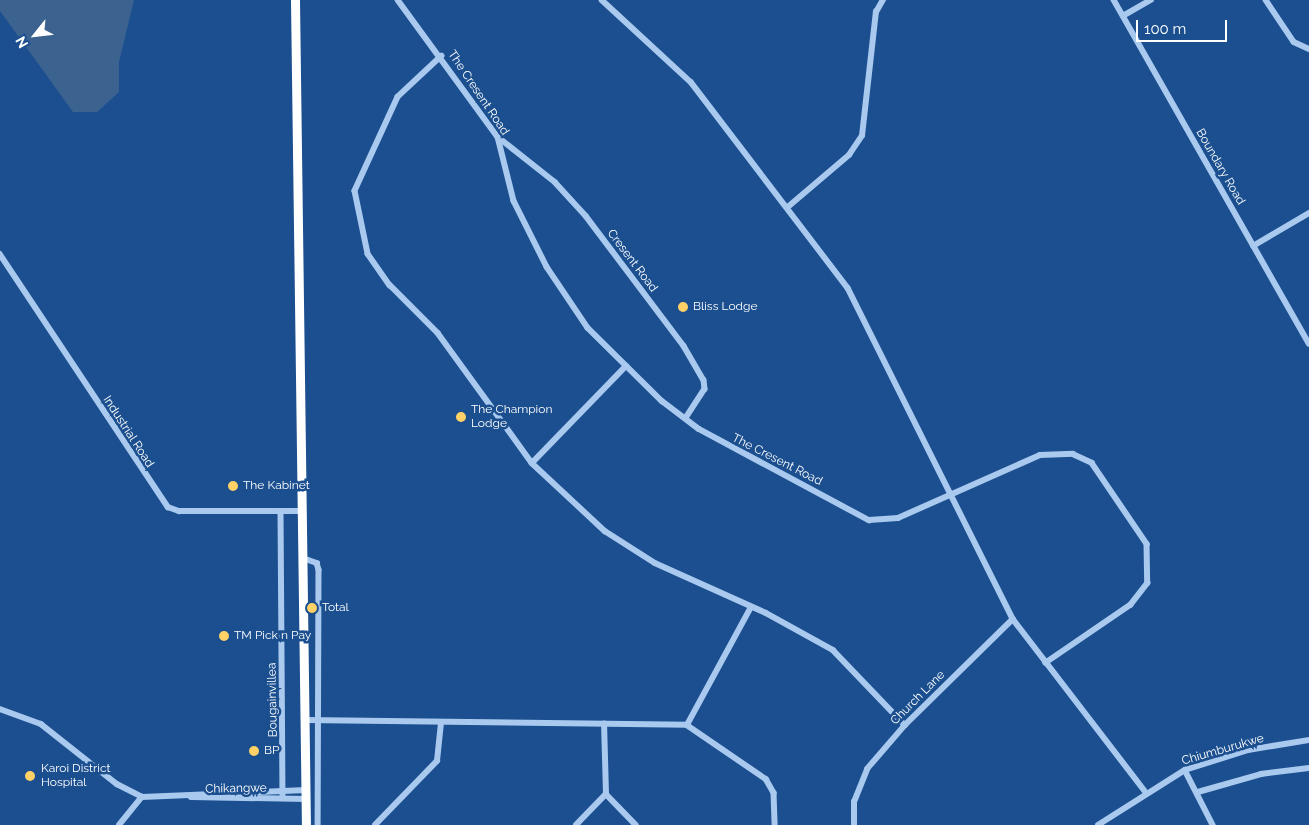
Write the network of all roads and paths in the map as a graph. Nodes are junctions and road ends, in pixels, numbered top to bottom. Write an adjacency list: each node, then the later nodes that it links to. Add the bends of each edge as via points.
1 (296, 0): 22 (highway)
2 (398, 0): 10 (street, The Cresent Road)
3 (602, 0): 12 (street, via 692,82)
4 (883, 0): 12 (street, via 876,12 862,136 849,155)
5 (1114, 0): 8 (street, Boundary Road)
6 (1151, 0): 8 (street)
7 (1266, 0): 9 (street, via 1294,42)
8 (1123, 16): 14 (street, Boundary Road)
9 (1309, 49)
10 (442, 56): 11 (street, The Cresent Road); 19 (street, via 398,97 364,165 355,191 362,235 368,254 390,286 438,333)
11 (498, 136): 17 (street, The Cresent Road, via 514,201 546,268 588,328); 18 (street, Cresent Road, via 555,182 586,216 684,346 704,380 705,389)
12 (789, 206): 20 (street, via 872,329)
13 (1309, 213): 14 (street)
14 (1253, 246): 16 (street, Boundary Road)
15 (0, 254): 21 (street, Industrial Road, via 168,507 179,511)
16 (1309, 343)
17 (626, 366): 18 (street, The Cresent Road); 19 (street)
18 (686, 418): 20 (street, The Cresent Road, via 724,444 869,520 898,518)
19 (532, 463): 24 (street, via 622,544)
20 (951, 492): 25 (street); 26 (street, The Cresent Road, via 1040,455 1085,457 1147,544 1149,569 1142,596)
21 (281, 511): 22 (street, Industrial Road); 40 (street, Bougainvillea)
22 (302, 511): 23 (highway)
23 (303, 558): 28 (highway); 29 (street, via 317,564 319,570)
24 (750, 608): 32 (street, via 849,662); 33 (street)
25 (1013, 619): 26 (street); 32 (street, Church Lane)
26 (1046, 663): 37 (street)
27 (0, 709): 42 (street, via 41,724 116,784)
28 (305, 720): 29 (street); 41 (highway)
29 (320, 721): 30 (street); 45 (street)
30 (441, 723): 31 (street); 46 (street, via 437,761)
31 (604, 724): 33 (street); 39 (street)
32 (905, 724): 50 (street, Church Lane, via 867,769 854,802)
33 (687, 725): 49 (street, via 766,779 774,792)
34 (1309, 740): 36 (street, Chiumburukwe, via 1248,750)
35 (1309, 768): 38 (street, via 1261,774)
36 (1186, 770): 37 (street, Chiumburukwe); 38 (street)
37 (1145, 791): 51 (street, Chiumburukwe)
38 (1198, 792): 52 (street)
39 (606, 794): 47 (street); 48 (street)
40 (282, 795): 41 (street, Chikangwe); 42 (street, Chikangwe)
41 (306, 795): 44 (highway)
42 (142, 797): 43 (street)
43 (119, 825)
44 (306, 825)
45 (318, 825)
46 (375, 825)
47 (576, 825)
48 (636, 825)
49 (775, 825)
50 (854, 825)
51 (1098, 825)
52 (1213, 825)

